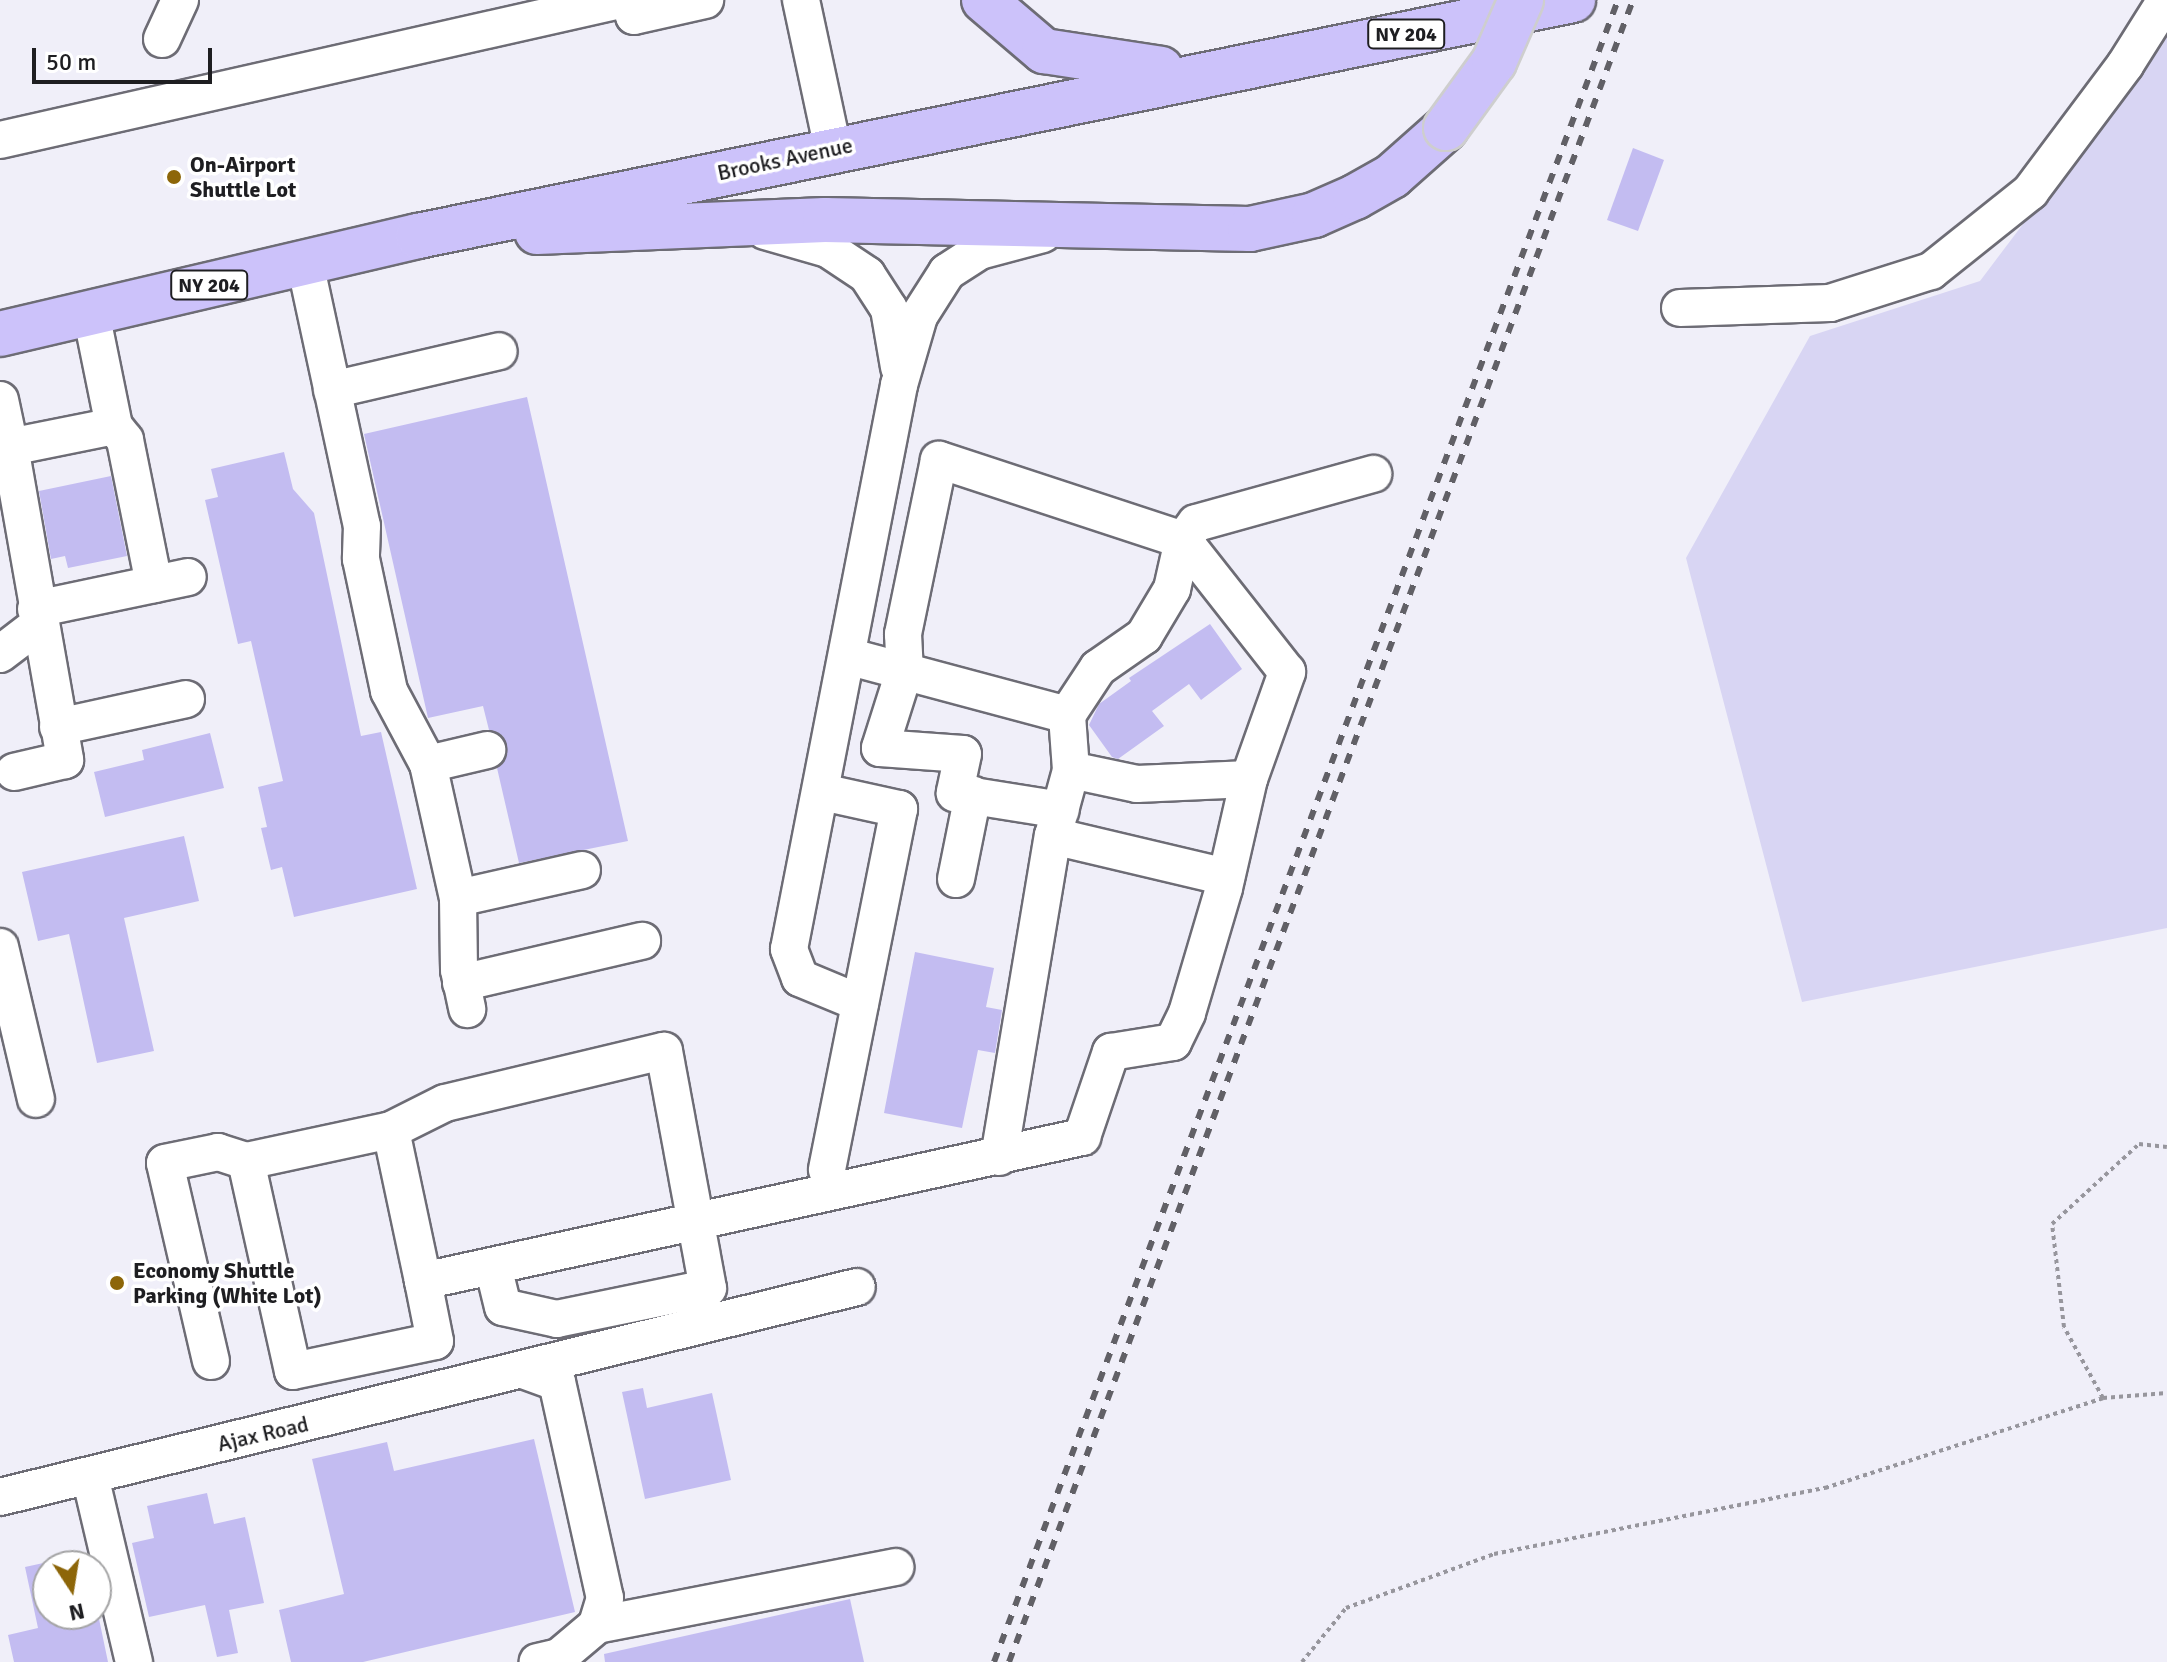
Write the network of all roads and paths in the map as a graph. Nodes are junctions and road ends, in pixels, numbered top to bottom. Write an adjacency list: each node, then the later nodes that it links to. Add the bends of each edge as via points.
1 (180, 0): 9 (street)
2 (705, 0): 8 (street)
3 (801, 0): 12 (street)
4 (984, 0): 10 (main road, via 1031,42 1064,56 1159,69)
5 (1521, 0): 14 (main road, bridge, via 1494,62 1446,128 1373,187 1293,221 1228,231)
6 (1573, 0): 10 (main road, Brooks Avenue / NY 204)
7 (2166, 0): 17 (street, via 2125,65 2030,192 1931,271 1830,303)
8 (628, 5): 11 (street)
9 (162, 39)
10 (1239, 67): 12 (main road, Brooks Avenue / NY 204)
11 (0, 140)
12 (833, 149): 15 (main road, Brooks Avenue / NY 204)
13 (712, 225): 14 (main road, via 875,220); 15 (main road); 21 (street, via 797,238 859,268 889,309)
14 (1088, 228): 21 (street, via 1006,242 956,264 919,316)
15 (418, 236): 16 (main road, Brooks Avenue / NY 204)
16 (305, 263): 18 (main road, Brooks Avenue / NY 204); 22 (street)
17 (1680, 308)
18 (91, 313): 19 (main road, Brooks Avenue / NY 204); 24 (street)
19 (0, 334)
20 (499, 351): 22 (street)
21 (899, 385): 31 (street)
22 (332, 390): 35 (street, via 362,526 361,559 386,680)
23 (0, 400): 25 (street)
24 (114, 426): 25 (street); 29 (street, via 125,440 171,581)
25 (10, 447): 29 (street)
26 (1373, 474): 27 (street, via 1196,523)
27 (1183, 540): 32 (street, via 939,460 903,634); 34 (street, via 1172,589 1144,636 1098,668); 41 (street, via 1287,672)
28 (386, 581): 35 (street, via 413,705)
29 (37, 617): 30 (street); 36 (street)
30 (0, 654)
31 (847, 656): 32 (street); 42 (street)
32 (905, 669): 34 (street); 43 (street, via 880,748 963,754 955,793)
33 (186, 699): 36 (street)
34 (1067, 715): 39 (street)
35 (407, 724): 38 (street)
36 (58, 727): 40 (street, via 65,760)
37 (487, 750): 38 (street)
38 (428, 764): 48 (street)
39 (1071, 770): 41 (street, via 1137,784); 44 (street)
40 (14, 772)
41 (1249, 779): 46 (street)
42 (822, 792): 51 (street, via 789,960 809,984); 51 (street, via 899,809)
43 (973, 795): 44 (street); 47 (street)
44 (1057, 823): 46 (street); 55 (street)
45 (582, 870): 48 (street)
46 (1226, 877): 55 (street, via 1187,1013 1173,1042 1111,1052 1082,1137)
47 (956, 879)
48 (458, 898): 49 (street, via 464,996)
49 (642, 941)
50 (0, 947): 52 (street)
51 (860, 1003): 57 (street)
52 (36, 1099)
53 (391, 1130): 56 (street); 58 (street, via 445,1103 664,1051); 60 (street)
54 (2167, 1147): 68 (path, via 2139,1144 2052,1224 2064,1327)
55 (999, 1157): 58 (street)
56 (246, 1161): 63 (street, via 218,1152 165,1163); 64 (street)
57 (827, 1170)
58 (697, 1222): 59 (street); 59 (street, via 708,1288 557,1319 503,1307)
59 (493, 1266): 60 (street)
60 (423, 1281): 62 (street, via 435,1341)
61 (857, 1287): 65 (street, Ajax Road)
62 (409, 1346): 64 (street); 67 (street)
63 (211, 1361)
64 (293, 1371): 69 (street)
65 (526, 1371): 67 (street, Ajax Road); 73 (street, via 557,1382 605,1598)
66 (2167, 1393): 68 (path)
67 (420, 1397): 69 (street, Ajax Road)
68 (2103, 1398): 76 (path, via 1825,1488 1494,1554 1346,1608)
69 (305, 1424): 70 (street, Ajax Road)
70 (90, 1476): 71 (street, Ajax Road); 74 (street)
71 (0, 1497)
72 (895, 1567): 73 (street)
73 (597, 1625): 75 (street, via 559,1657)
74 (134, 1662)
75 (538, 1662)
76 (1302, 1662)

